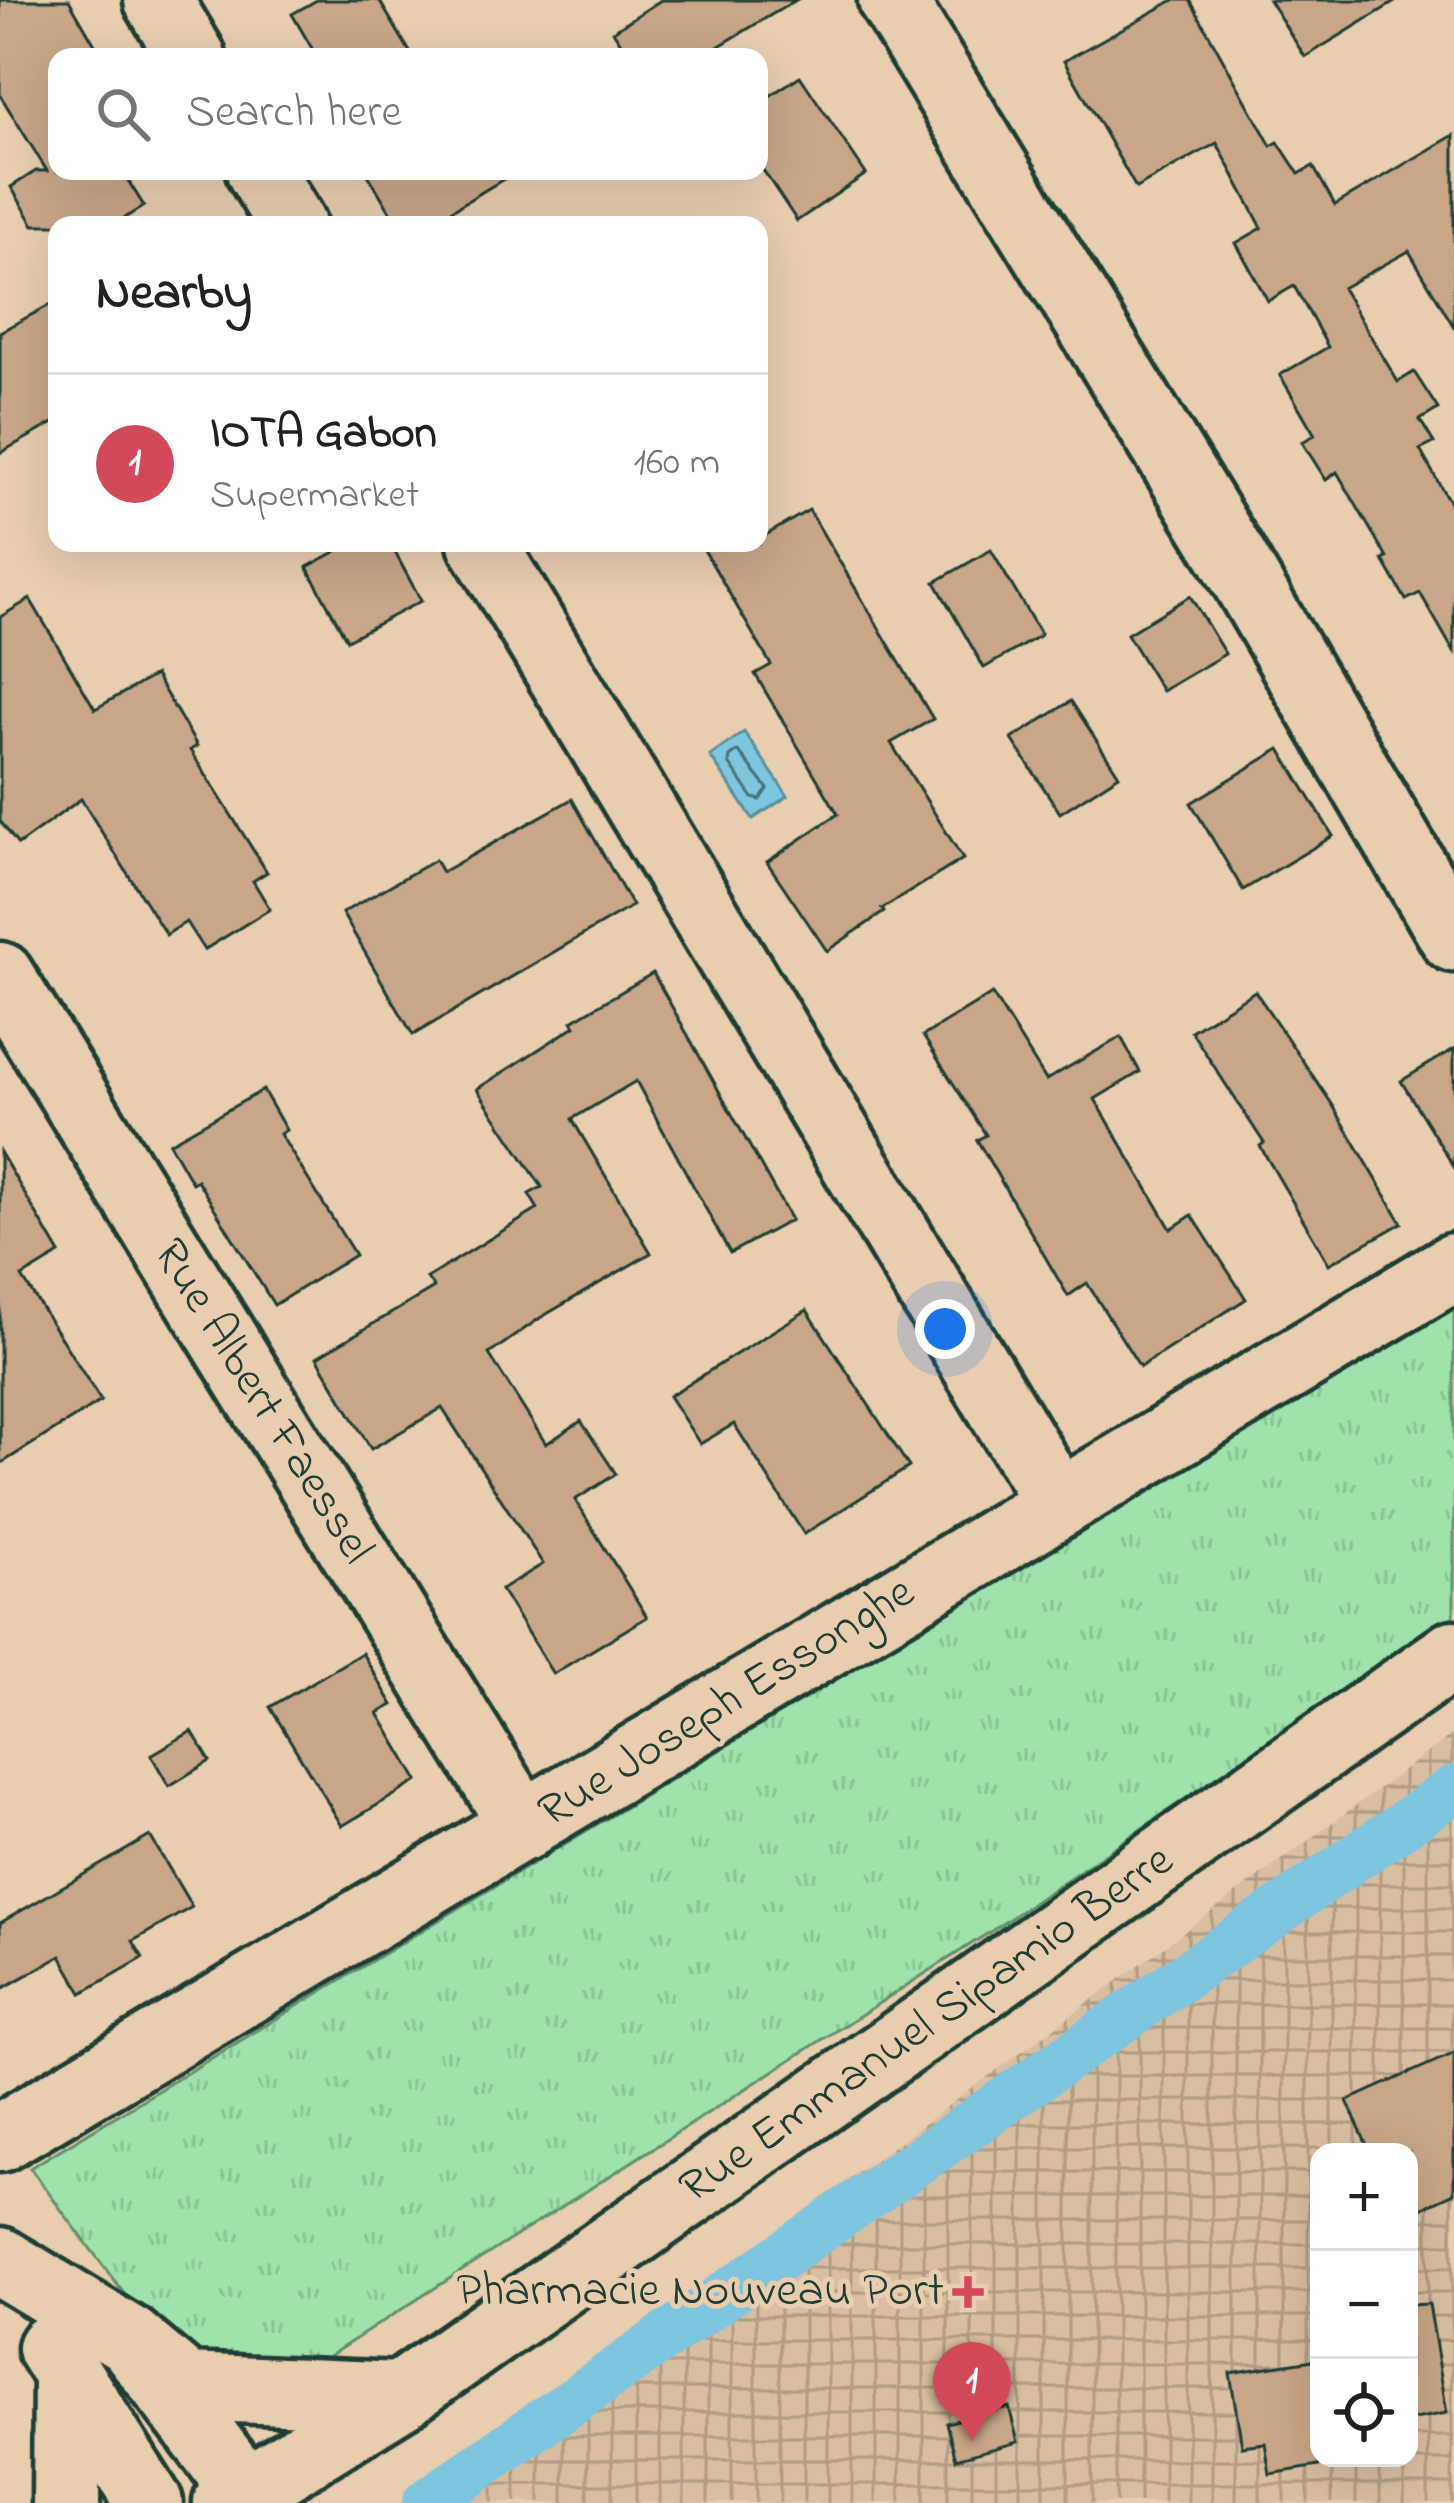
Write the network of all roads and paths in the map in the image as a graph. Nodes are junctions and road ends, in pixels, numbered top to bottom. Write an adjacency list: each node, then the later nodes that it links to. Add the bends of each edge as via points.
1 (158, 0): 3 (street)
2 (892, 0): 7 (street)
3 (187, 48)
4 (265, 180): 5 (street)
5 (287, 216)
6 (487, 552): 10 (street)
7 (1454, 938)
8 (0, 976): 12 (street, Rue Albert Faessel)
9 (1454, 1267): 10 (street, Rue Joseph Essonghe)
10 (1057, 1501): 12 (street, Rue Joseph Essonghe)
11 (1454, 1654): 17 (street, Rue Emmanuel Sipamio Berre)
12 (524, 1828): 13 (street, Rue Joseph Essonghe)
13 (0, 2138)
14 (0, 2265): 15 (street); 16 (street)
15 (130, 2340): 17 (street, via 186,2387); 18 (street)
16 (67, 2372): 19 (street); 20 (street)
17 (400, 2396): 18 (street, Rue Emmanuel Sipamio Berre)
18 (240, 2499)
19 (66, 2503)
20 (149, 2503)

